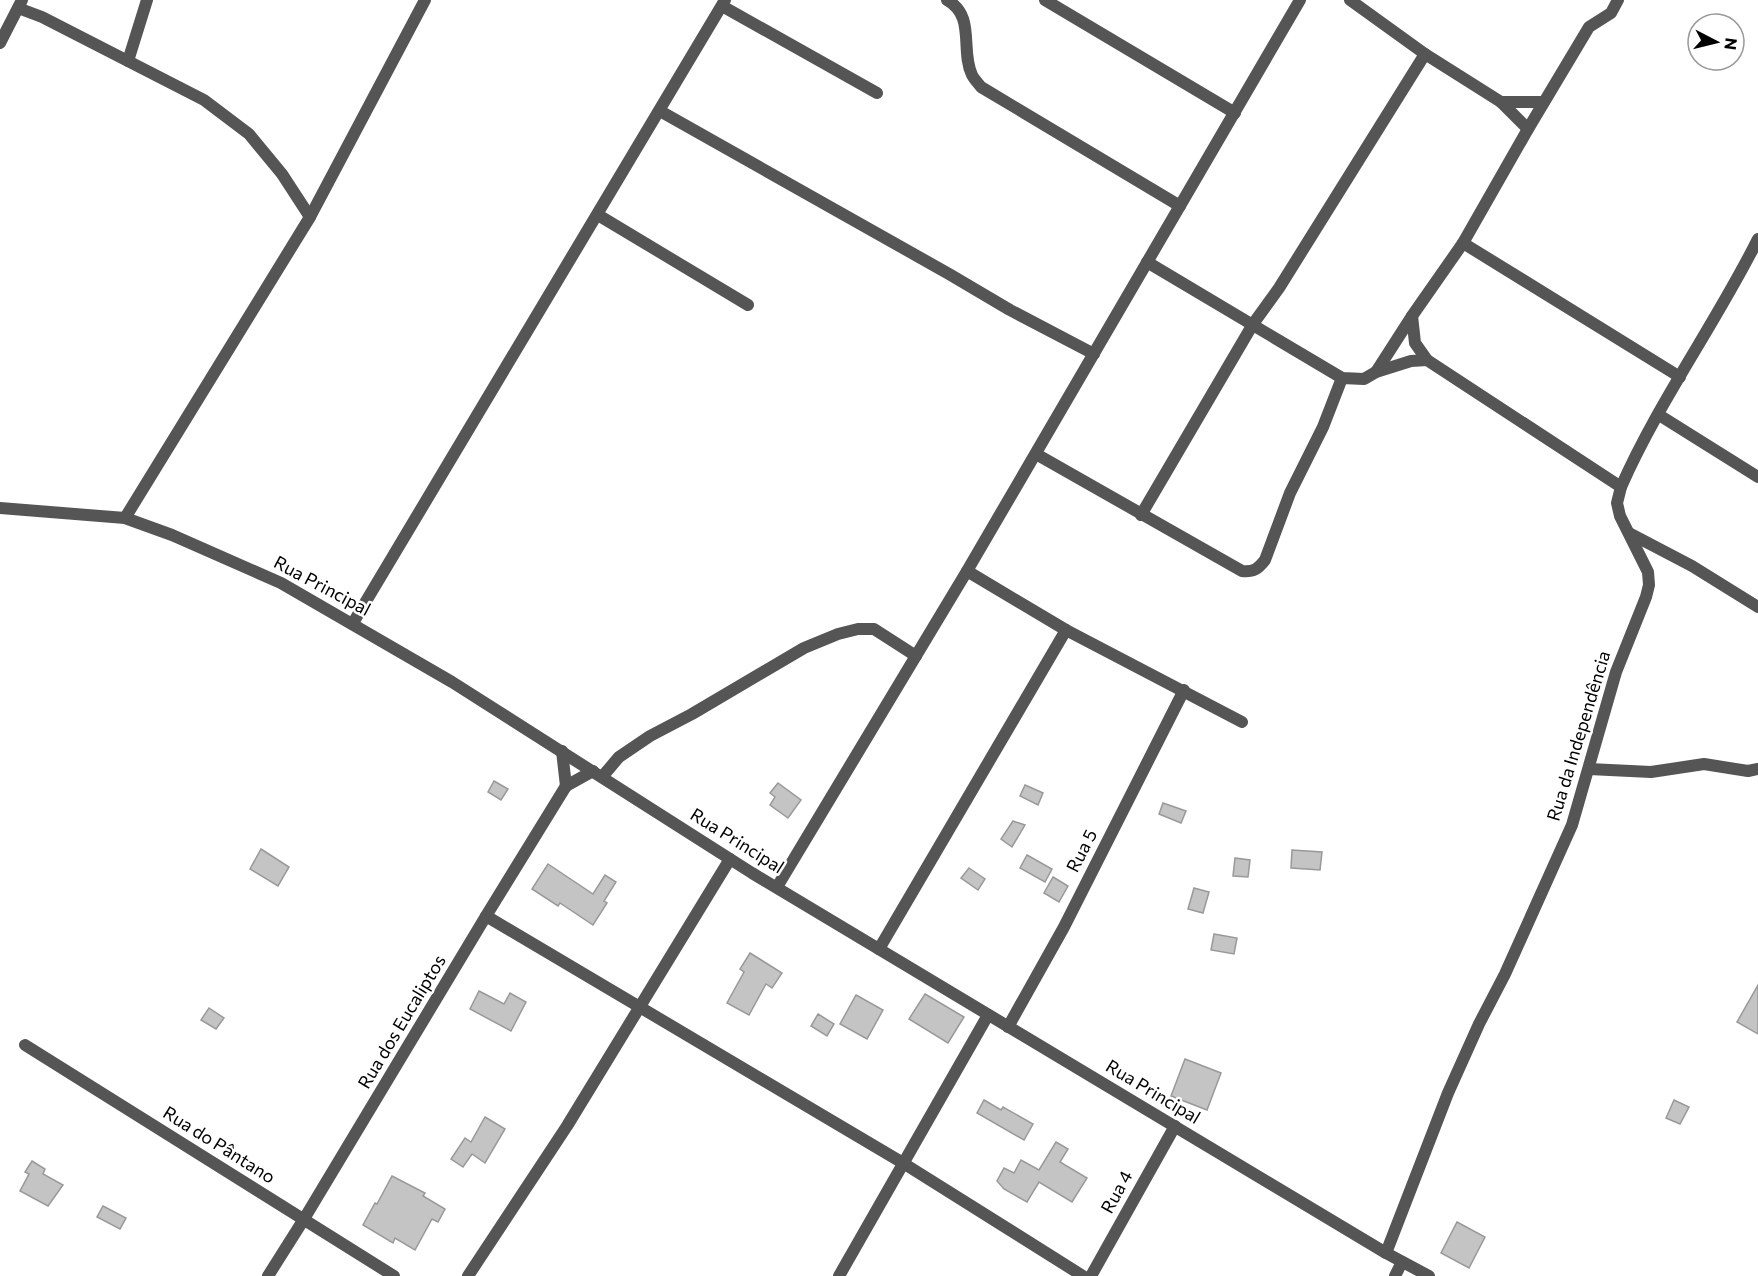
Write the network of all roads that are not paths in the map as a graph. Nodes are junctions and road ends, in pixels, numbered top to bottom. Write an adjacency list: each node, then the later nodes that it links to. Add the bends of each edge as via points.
1 (147, 0): 12 (street)
2 (425, 0): 21 (street)
3 (947, 0): 19 (street, via 961,13 972,75 981,87)
4 (1045, 0): 17 (street)
5 (1300, 0): 17 (street)
6 (1350, 0): 11 (street)
7 (1618, 0): 15 (street, via 1611,13 1589,27)
8 (723, 3): 13 (street); 16 (street)
9 (20, 4): 10 (street); 12 (street)
10 (0, 43)
11 (1425, 54): 14 (street); 27 (street)
12 (128, 61): 21 (street, via 204,100 249,134)
13 (877, 93)
14 (1501, 102): 15 (street); 18 (street)
15 (1544, 102): 18 (street)
16 (660, 111): 20 (street); 28 (street)
17 (1235, 113): 19 (street)
18 (1528, 129): 23 (street)
19 (1180, 206): 24 (street)
20 (598, 215): 25 (street); 43 (street)
21 (310, 217): 39 (street)
22 (1758, 239): 31 (street, Rua da Independência)
23 (1463, 243): 26 (street); 31 (street)
24 (1147, 262): 27 (street); 28 (street)
25 (748, 305)
26 (1412, 316): 29 (street, via 1415,343); 30 (street)
27 (1253, 324): 32 (street); 38 (street)
28 (1094, 354): 34 (street)
29 (1427, 360): 30 (street); 36 (street)
30 (1376, 372): 32 (street, via 1364,379)
31 (1680, 377): 33 (street, Rua da Independência)
32 (1342, 378): 38 (street, via 1258,569 1242,571)
33 (1659, 415): 35 (street); 36 (street, Rua da Independência)
34 (1036, 454): 38 (street); 41 (street)
35 (1758, 477)
36 (1621, 487): 40 (street, Rua da Independência, via 1617,503)
37 (0, 507): 39 (street, Rua Principal)
38 (1141, 515)
39 (125, 518): 43 (street, Rua Principal, via 281,582)
40 (1629, 533): 42 (street); 49 (street, Rua da Independência, via 1648,572 1649,585 1616,672)
41 (967, 572): 44 (street); 45 (street)
42 (1758, 607)
43 (353, 623): 48 (street, Rua Principal)
44 (1066, 630): 46 (street); 56 (street)
45 (916, 656): 51 (street, via 874,629 838,634 804,648 640,742); 54 (street)
46 (1184, 690): 47 (street); 59 (street, Rua 5, via 1064,927)
47 (1242, 722)
48 (562, 751): 51 (street, Rua Principal); 52 (street)
49 (1589, 769): 50 (street, via 1651,772 1704,764); 64 (street, Rua da Independência, via 1572,825 1448,1093)
50 (1758, 769)
51 (597, 774): 52 (street); 53 (street, Rua Principal)
52 (566, 786): 55 (street, Rua dos Eucaliptos)
53 (730, 859): 54 (street, Rua Principal); 57 (street)
54 (777, 887): 56 (street, Rua Principal)
55 (486, 916): 57 (street); 63 (street, Rua dos Eucaliptos)
56 (879, 950): 58 (street, Rua Principal)
57 (639, 1007): 62 (street); 68 (street, via 567,1126)
58 (988, 1015): 59 (street, Rua Principal); 62 (street)
59 (1008, 1027): 61 (street, Rua Principal)
60 (25, 1045): 63 (street, Rua do Pântano)
61 (1175, 1126): 64 (street, Rua Principal); 71 (street, Rua 4)
62 (903, 1163): 69 (street); 70 (street)
63 (304, 1220): 66 (street, Rua dos Eucaliptos); 67 (street, Rua do Pântano)
64 (1386, 1252): 65 (street, Rua Principal)
65 (1402, 1262): 72 (street); 73 (street, Rua Principal)
66 (268, 1276)
67 (394, 1276)
68 (468, 1276)
69 (839, 1276)
70 (1083, 1276)
71 (1091, 1276)
72 (1395, 1276)
73 (1429, 1276)

